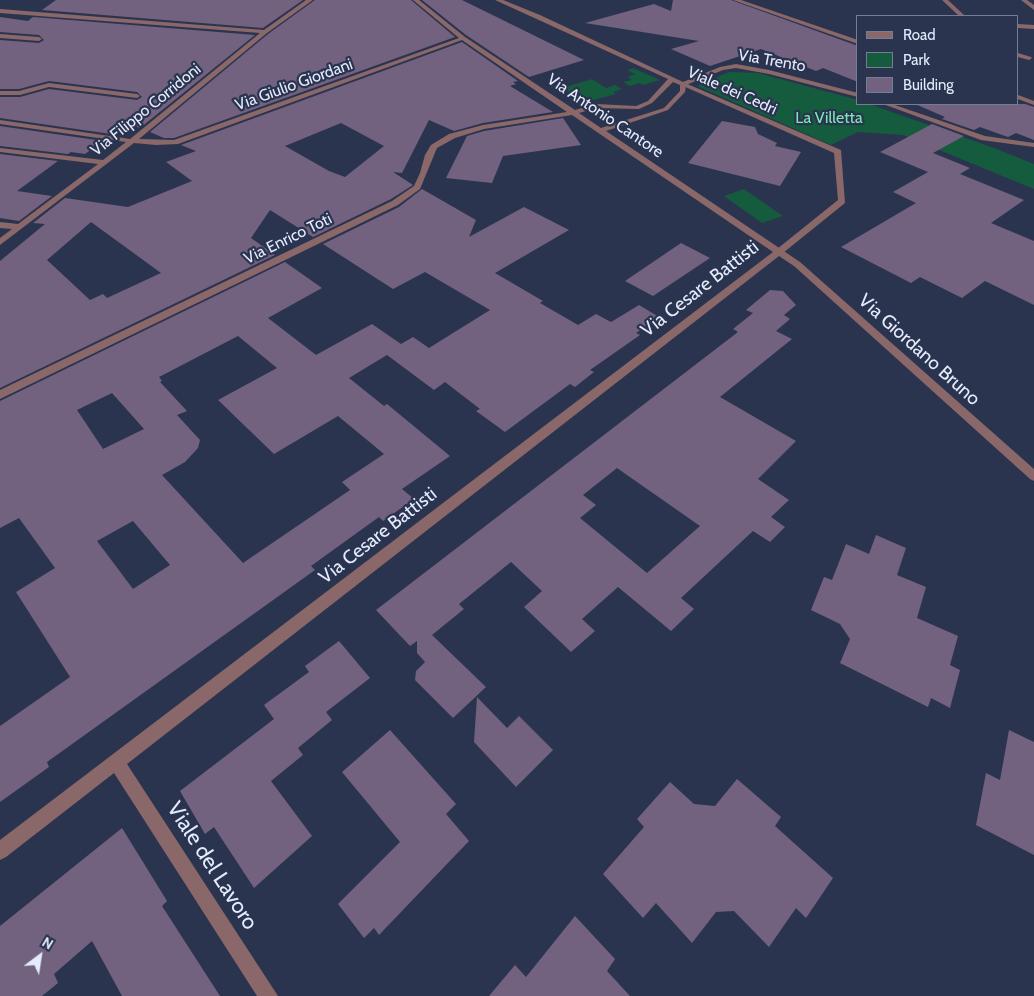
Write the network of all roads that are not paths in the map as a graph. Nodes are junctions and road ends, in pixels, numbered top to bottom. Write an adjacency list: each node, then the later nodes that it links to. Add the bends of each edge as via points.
1 (310, 0): 12 (street, Via Filippo Corridoni)
2 (416, 0): 15 (street, Via Antonio Cantore)
3 (498, 0): 19 (street, Viale dei Cedri)
4 (736, 0): 16 (street)
5 (945, 0): 9 (street)
6 (1024, 0): 7 (street)
7 (1034, 8)
8 (0, 11): 12 (street)
9 (961, 15)
10 (1019, 26): 11 (street)
11 (1034, 27)
12 (265, 32): 30 (street, Via Filippo Corridoni)
13 (0, 36): 14 (street)
14 (39, 38)
15 (463, 38): 27 (street, Via Antonio Cantore); 30 (street, Via Giulio Giordani, via 187,138 163,143)
16 (856, 41)
17 (1019, 55): 18 (street)
18 (1029, 58)
19 (672, 79): 20 (street, Viale dei Cedri); 27 (street, Via Enrico Toti, via 642,107 600,106)
20 (683, 84): 22 (street, Via Trento, via 722,68 736,66); 29 (street, via 684,91 666,109); 37 (street, Viale dei Cedri, via 838,152 842,201)
21 (0, 93): 23 (street, via 20,94 49,85)
22 (856, 94)
23 (137, 96)
24 (1019, 97): 25 (street)
25 (1034, 103)
26 (889, 105): 31 (street, via 984,138)
27 (572, 113): 29 (street, Via Antonio Cantore); 38 (street, Via Enrico Toti, via 483,127 448,138 431,150 416,187 395,203)
28 (0, 122): 30 (street, Via Giulio Giordani)
29 (600, 131): 37 (street, Via Antonio Cantore)
30 (132, 141): 33 (street, Via Filippo Corridoni)
31 (1034, 145)
32 (0, 150): 33 (street)
33 (104, 162): 35 (street, Via Filippo Corridoni)
34 (0, 225): 35 (street)
35 (19, 227): 36 (street, Via Filippo Corridoni)
36 (0, 242)
37 (780, 251): 39 (street, Via Giordano Bruno); 40 (street, Via Cesare Battisti)
38 (0, 395)
39 (1034, 476)
40 (116, 762): 41 (street, Via Cesare Battisti); 42 (street, Viale del Lavoro)
41 (0, 851)
42 (268, 996)

